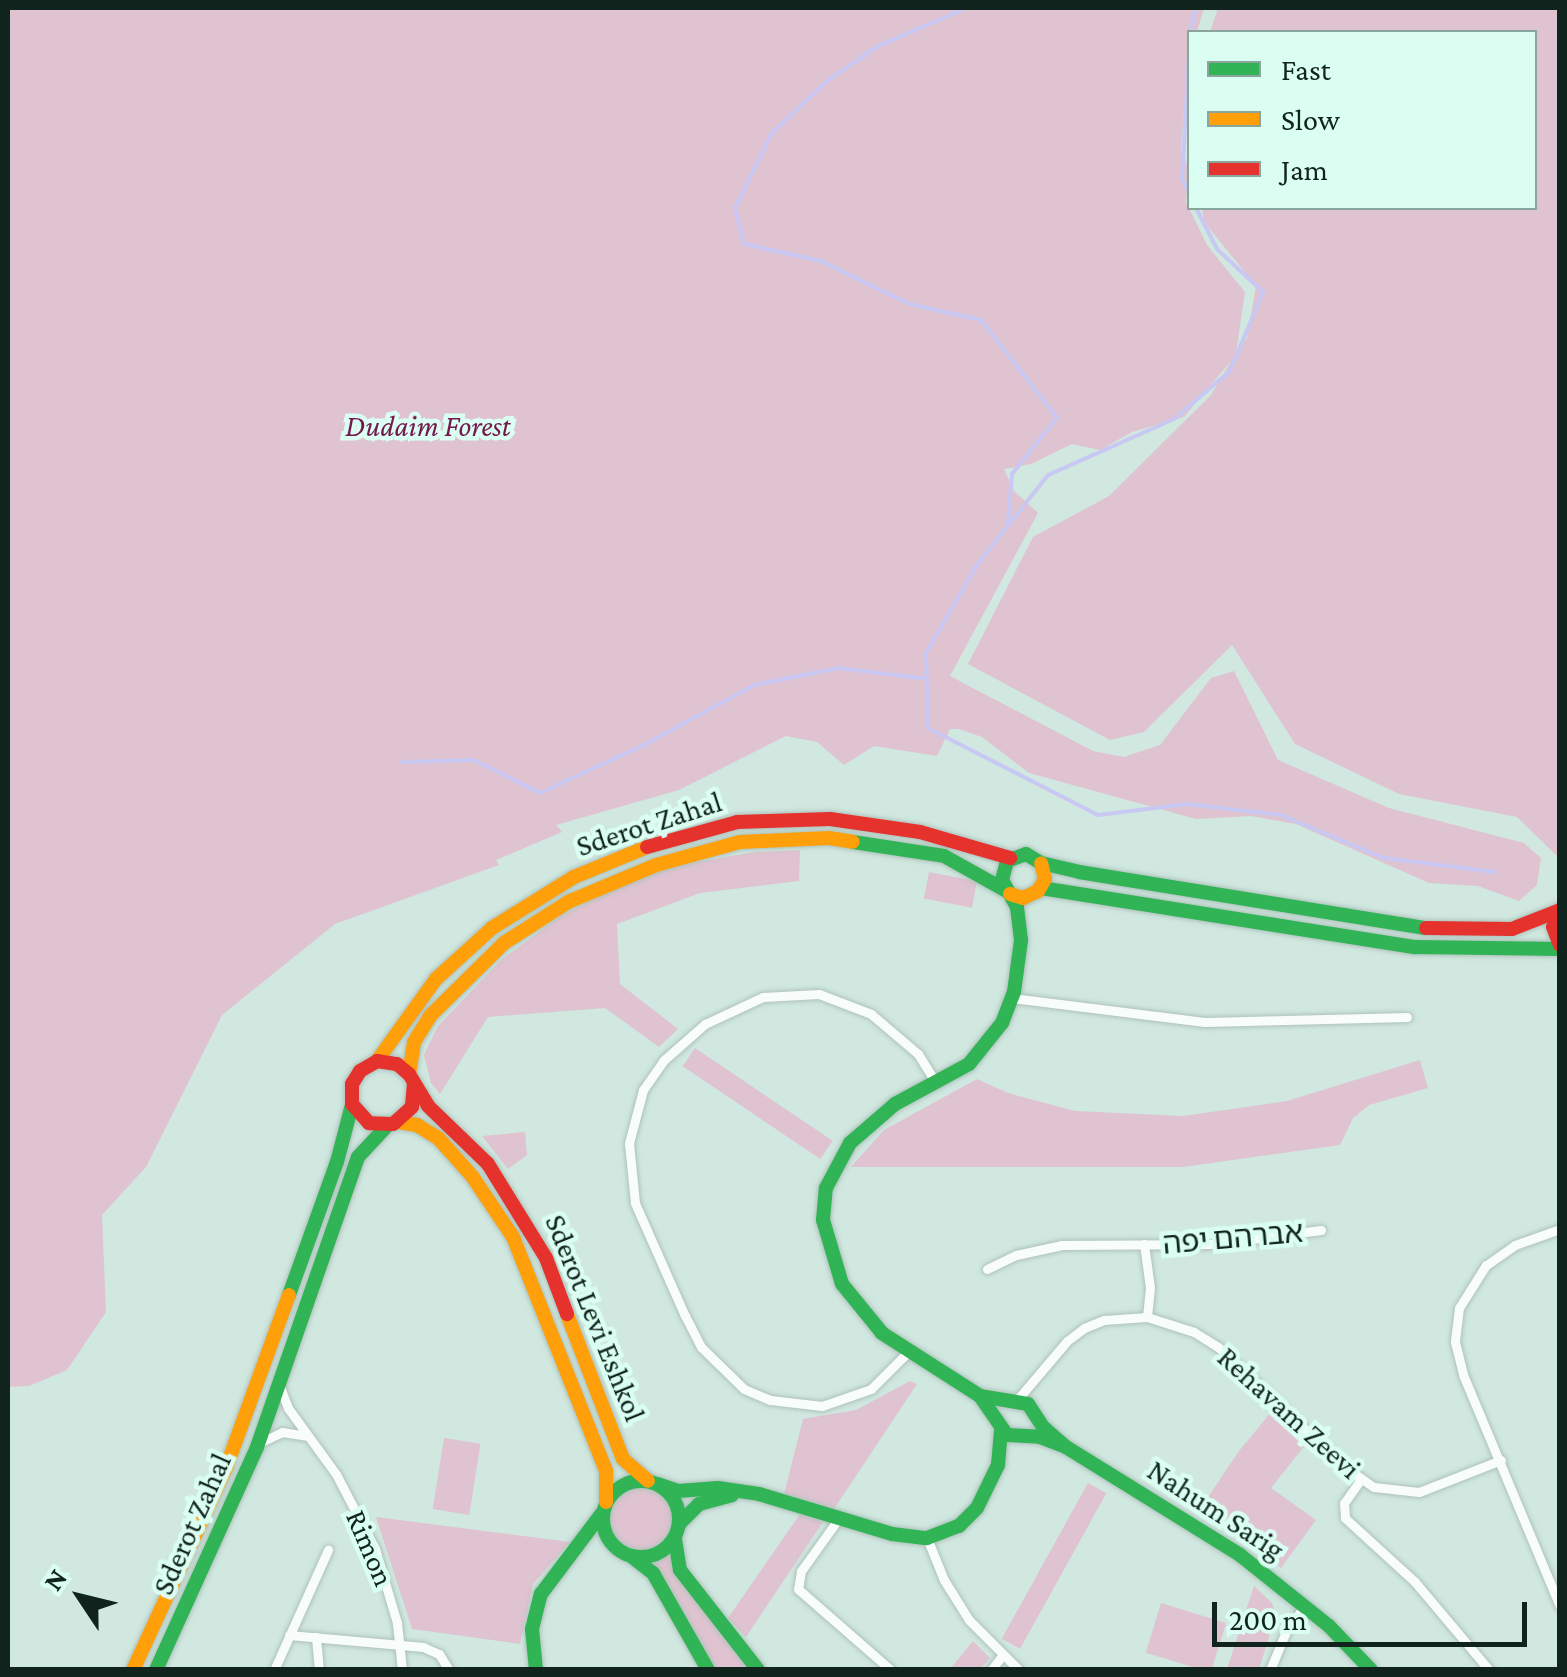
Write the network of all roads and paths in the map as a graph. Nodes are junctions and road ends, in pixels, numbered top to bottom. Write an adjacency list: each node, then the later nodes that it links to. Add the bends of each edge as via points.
1 (1010, 858): 2 (main road, via 1026,854); 4 (main road, via 1001,873); 10 (main road, Sderot Zahal, via 920,832 830,818 737,822 650,846 574,877 492,928 436,979)
2 (1040, 863): 3 (main road); 5 (main road, via 1417,928 1512,929)
3 (1040, 890): 4 (main road, via 1027,898); 6 (main road, via 1027,909); 7 (main road, via 1095,893 1415,947)
4 (1009, 893): 6 (main road); 11 (main road, Sderot Zahal, via 944,856 829,838 740,842 656,865 558,907 489,956 420,1032)
5 (1559, 910): 7 (main road, via 1553,927)
6 (1021, 940): 8 (main road)
7 (1560, 947)
8 (1012, 998): 9 (street, via 1231,1023); 12 (main road, via 982,1052)
9 (1407, 1017)
10 (377, 1061): 11 (main road, via 397,1064); 13 (main road, via 356,1075)
11 (411, 1078): 14 (main road, via 412,1107); 34 (main road, Sderot Levi Eshkol, via 428,1106 488,1164 525,1218 623,1459)
12 (936, 1084): 20 (main road, via 862,1128 831,1172 823,1204 842,1284 870,1322); 20 (street, via 918,1054 872,1014 819,994 763,997 705,1024 664,1060 644,1090 629,1143 630,1182 643,1224 701,1347 733,1380 770,1400 822,1406 871,1389)
13 (352, 1104): 14 (main road, via 364,1120); 49 (main road, Sderot Zahal, via 226,1468)
14 (393, 1124): 22 (main road, Sderot Zahal, via 358,1157); 36 (main road, Sderot Levi Eshkol, via 420,1126 439,1139 513,1237 606,1471)
15 (1560, 1229): 31 (street, via 1500,1254 1475,1278 1459,1308 1457,1360)
16 (1321, 1230): 17 (street, אברהם יפה, via 1236,1242)
17 (1144, 1244): 18 (street, אברהם יפה, via 1046,1248); 19 (street, אברהם יפה)
18 (987, 1269)
19 (1146, 1316): 21 (street, Rehavam Zeevi, via 1084,1328); 33 (street, Rehavam Zeevi, via 1218,1347)
20 (908, 1352): 23 (main road)
21 (1040, 1378): 24 (street, Rehavam Zeevi); 25 (street, Rehavam Zeevi)
22 (280, 1379): 27 (street, Rimon, via 288,1408); 30 (main road, Sderot Zahal)
23 (980, 1396): 24 (main road); 26 (main road)
24 (1012, 1402): 25 (main road); 26 (main road, via 1000,1412)
25 (1035, 1414): 28 (main road); 29 (main road, Nahum Sarig)
26 (1000, 1426): 28 (main road, via 1010,1436); 32 (main road)
27 (309, 1437): 30 (street, via 276,1433); 47 (street, Rimon, via 375,1548)
28 (1025, 1437): 29 (main road, Nahum Sarig); 32 (main road)
29 (1066, 1447): 43 (main road, Nahum Sarig, via 1217,1539)
30 (254, 1452): 50 (main road, Sderot Zahal)
31 (1501, 1460): 33 (street, Rehavam Zeevi, via 1419,1492 1384,1490); 44 (street)
32 (997, 1468): 39 (main road, via 968,1518)
33 (1360, 1479): 63 (street, via 1344,1503 1344,1518 1429,1597)
34 (653, 1483): 35 (main road, via 678,1491 718,1488); 36 (main road, via 623,1485); 38 (main road, via 675,1501)
35 (768, 1496): 37 (main road); 38 (main road, via 708,1500 690,1510)
36 (605, 1505): 41 (main road, via 605,1531); 42 (main road)
37 (839, 1518): 39 (main road); 58 (street, via 801,1571 798,1589)
38 (677, 1530): 41 (main road, via 653,1555); 57 (main road, via 680,1570)
39 (927, 1538): 48 (street, via 969,1620)
40 (328, 1550): 45 (street)
41 (624, 1553): 42 (main road, via 589,1547); 56 (main road, via 652,1573)
42 (568, 1556): 55 (main road, via 537,1604)
43 (1305, 1606): 61 (street); 62 (main road, Nahum Sarig)
44 (1560, 1606)
45 (290, 1635): 46 (street); 51 (street)
46 (316, 1638): 47 (street); 52 (street)
47 (401, 1644): 53 (street, Rimon); 54 (street, via 432,1650)
48 (1002, 1656): 59 (street); 60 (street)
49 (133, 1670)
50 (156, 1670)
51 (274, 1670)
52 (319, 1670)
53 (402, 1670)
54 (449, 1670)
55 (536, 1670)
56 (708, 1670)
57 (758, 1670)
58 (891, 1670)
59 (991, 1670)
60 (1019, 1670)
61 (1270, 1670)
62 (1371, 1670)
63 (1489, 1670)

